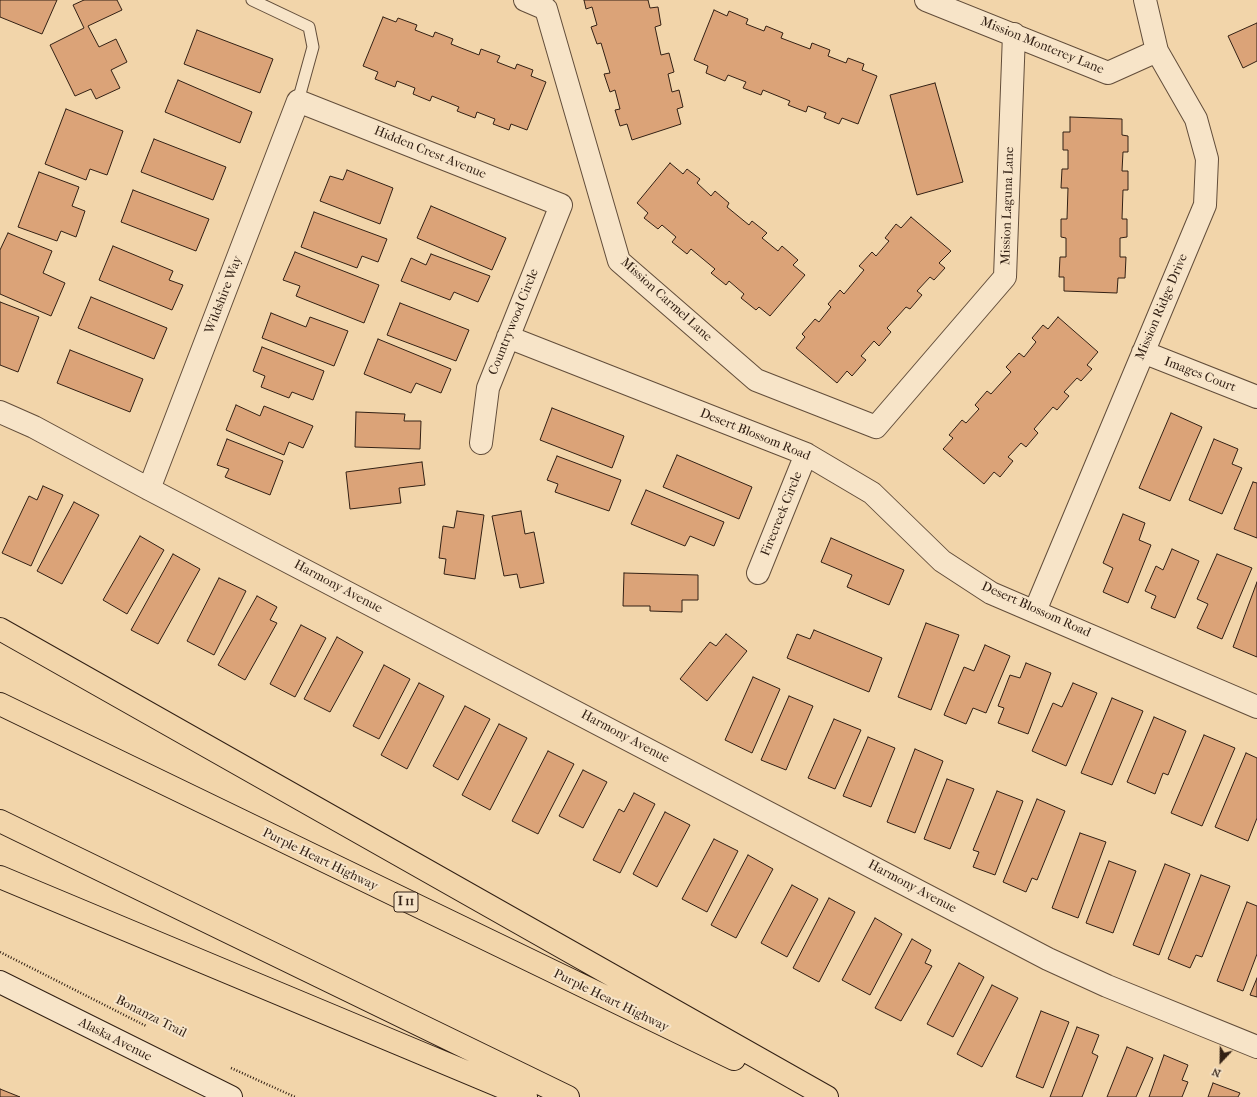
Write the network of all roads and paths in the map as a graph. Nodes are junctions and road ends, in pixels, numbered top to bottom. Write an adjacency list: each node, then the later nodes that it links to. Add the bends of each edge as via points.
1 (252, 0): 7 (lane, via 309,27 313,47)
2 (526, 0): 13 (street, Mission Carmel Lane, via 546,9 619,261 756,380)
3 (926, 0): 5 (street, Mission Monterey Lane)
4 (1145, 0): 6 (street, Mission Ridge Drive)
5 (1014, 34): 6 (street, Mission Monterey Lane, via 1108,73); 13 (street, Mission Laguna Lane, via 1005,277)
6 (1157, 51): 10 (street, Mission Ridge Drive, via 1196,119 1207,167 1205,205)
7 (298, 100): 8 (street, Hidden Crest Avenue); 16 (street, Wildshire Way)
8 (561, 205): 9 (street, Countrywood Circle)
9 (508, 337): 14 (street, Countrywood Circle, via 488,388); 15 (street, Desert Blossom Road)
10 (1144, 352): 11 (street, Images Court); 18 (street, Mission Ridge Drive)
11 (1257, 397)
12 (0, 412): 16 (street, Harmony Avenue, via 34,427)
13 (876, 427)
14 (482, 444)
15 (806, 454): 17 (street, Firecreek Circle); 18 (street, Desert Blossom Road, via 872,493 942,561 991,593)
16 (149, 489): 27 (street, Harmony Avenue, via 1048,958 1107,986)
17 (758, 573)
18 (1035, 611): 21 (street, Desert Blossom Road)
19 (0, 629): 34 (highway)
20 (0, 704): 33 (highway, Purple Heart Highway / I 11)
21 (1257, 707)
22 (0, 821): 32 (highway)
23 (0, 877): 31 (highway)
24 (0, 952): 26 (path, Bonanza Trail)
25 (0, 982): 29 (street, Alaska Avenue)
26 (150, 1028)
27 (1257, 1047)
28 (226, 1066): 30 (path)
29 (231, 1097)
30 (295, 1097)
31 (526, 1097)
32 (568, 1097)
33 (813, 1097)
34 (827, 1097)

